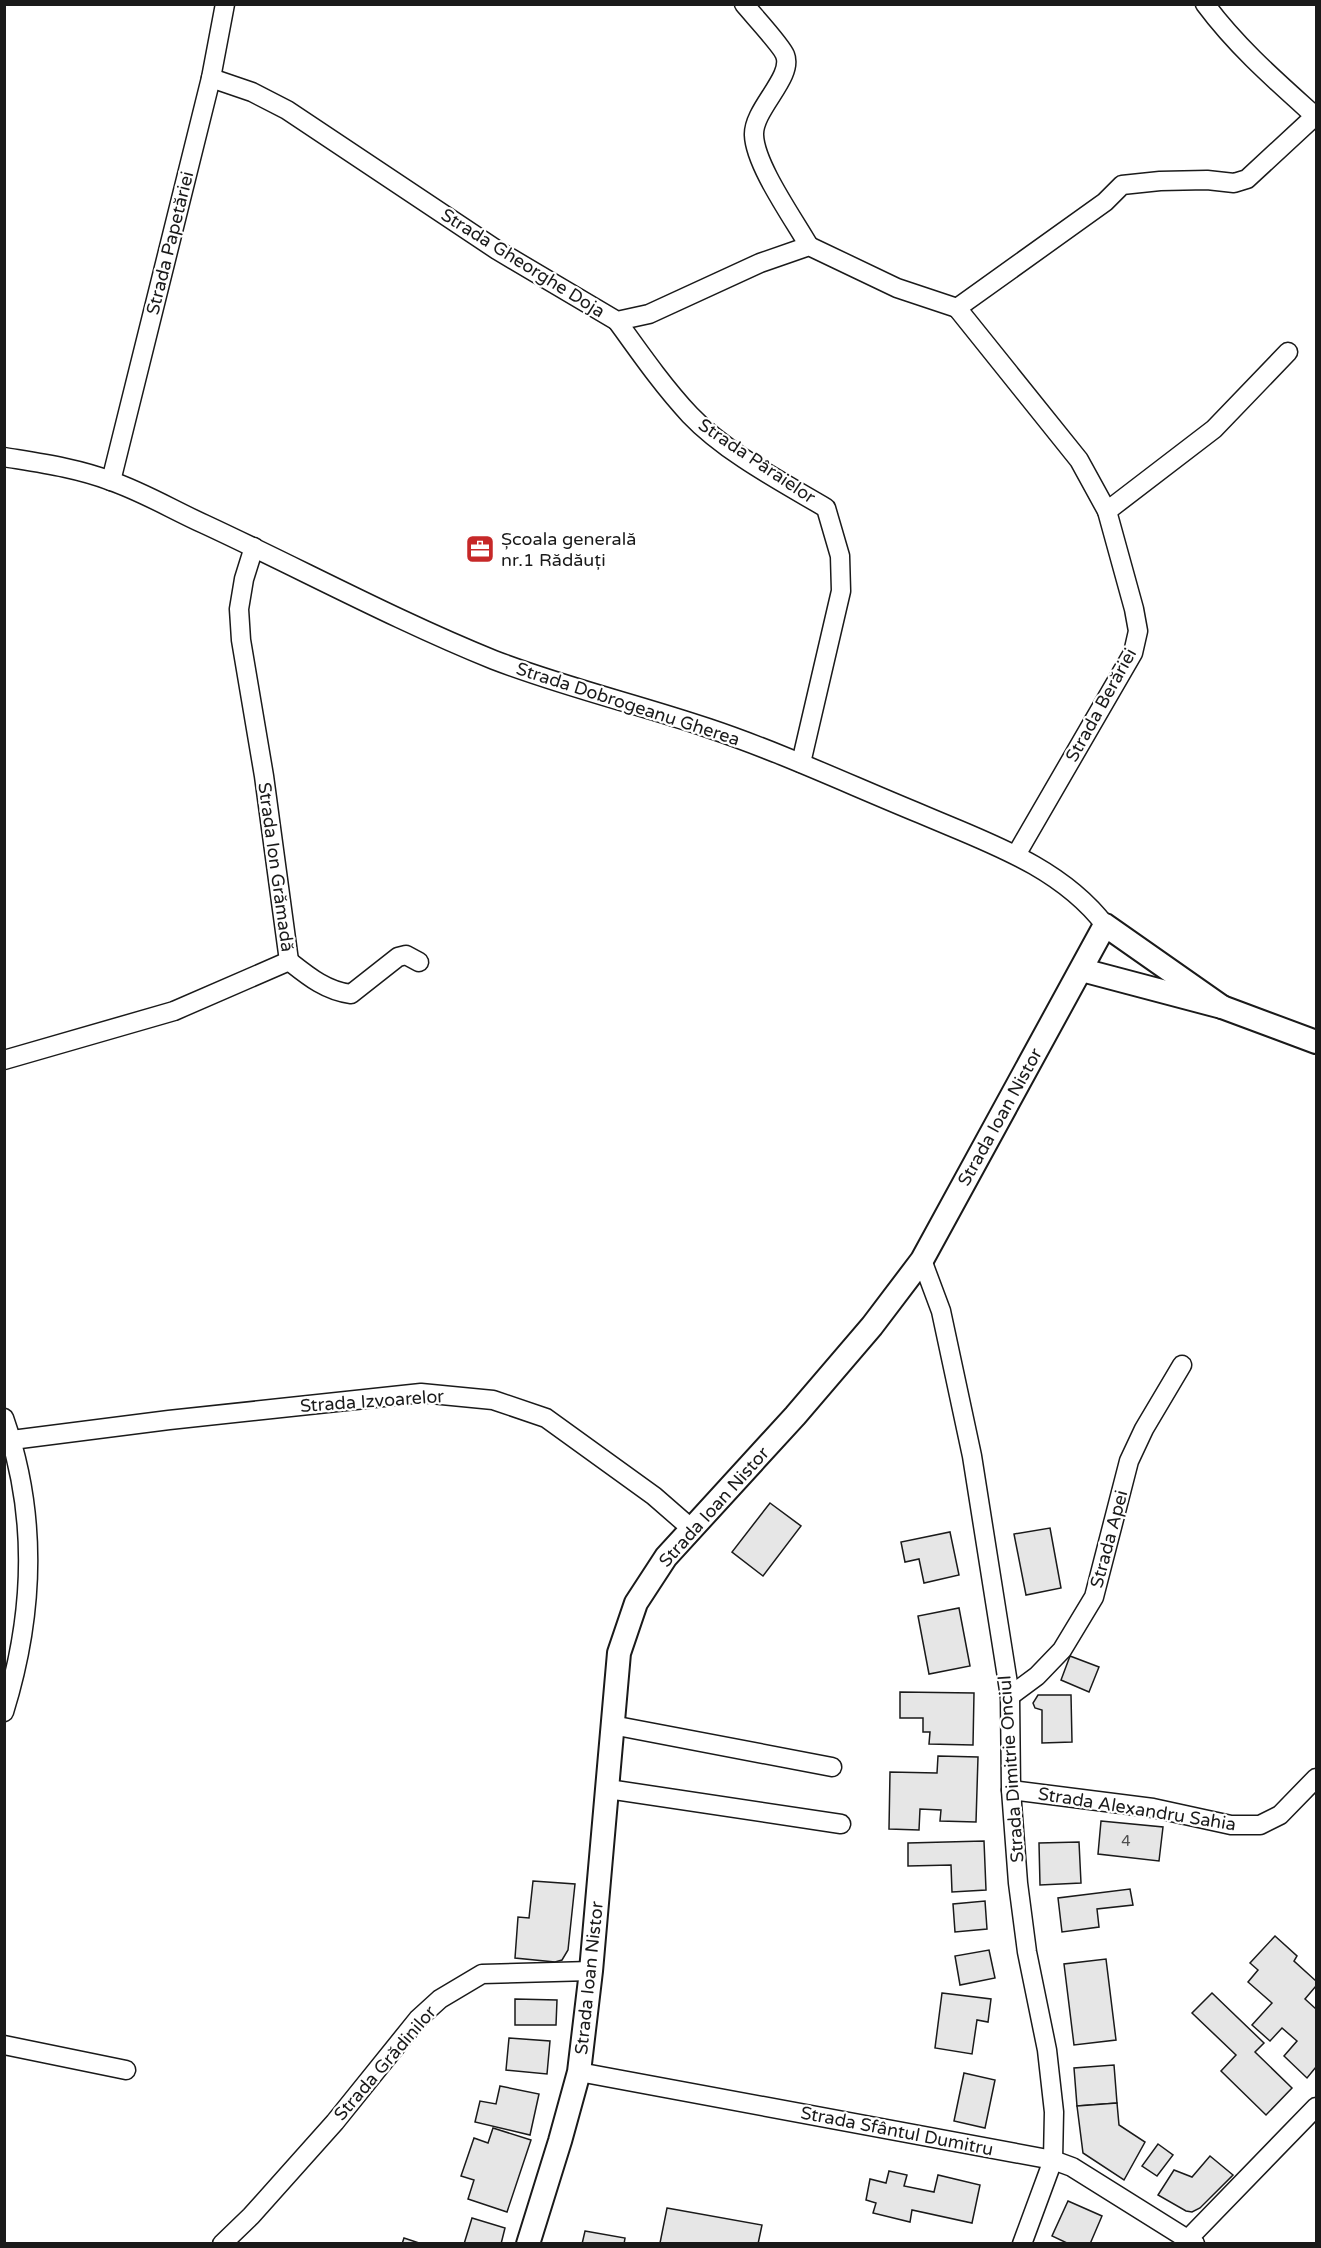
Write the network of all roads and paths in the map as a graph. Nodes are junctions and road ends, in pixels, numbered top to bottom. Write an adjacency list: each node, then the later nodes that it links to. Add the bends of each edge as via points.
1 (225, 4): 4 (street, Strada Papetăriei)
2 (744, 4): 6 (street, via 785,55 782,76 755,121 754,137 762,164)
3 (1205, 4): 5 (street, via 1250,58)
4 (212, 78): 8 (street, Strada Gheorghe Doja, via 252,92 286,110 497,250); 11 (street, Strada Papetăriei)
5 (1316, 115): 7 (street, via 1248,179 1234,183 1207,180 1122,185 1105,202)
6 (809, 246): 7 (street, via 897,288); 8 (street, Strada Gheorghe Doja, via 649,314)
7 (957, 309): 12 (street, Strada Berăriei, via 1078,460)
8 (617, 321): 14 (street, Strada Pâraielor, via 691,416 747,459 826,508 840,555 841,591)
9 (1288, 352): 12 (street, via 1214,429)
10 (4, 457): 11 (street, Strada Dobrogeanu Gherea, via 58,466)
11 (111, 481): 13 (street, Strada Dobrogeanu Gherea)
12 (1107, 512): 15 (street, Strada Berăriei, via 1134,609 1138,631 1133,653)
13 (254, 547): 14 (street, Strada Dobrogeanu Gherea, via 416,627 497,661 712,729); 17 (street, Strada Ion Grămadă, via 238,609)
14 (801, 763): 15 (street, Strada Dobrogeanu Gherea)
15 (1016, 855): 16 (street, Strada Dobrogeanu Gherea, via 1049,874 1090,906)
16 (1105, 924): 19 (street, Strada Ioan Nistor); 20 (street, Strada Dobrogeanu Gherea)
17 (289, 961): 18 (street, via 318,983 351,994 398,957); 22 (street, Strada Ion Grămadă, via 174,1011)
18 (419, 962)
19 (1082, 970): 20 (street, Strada Dobrogeanu Gherea); 23 (street, Strada Ioan Nistor)
20 (1222, 1006): 21 (street, Strada Dobrogeanu Gherea)
21 (1317, 1042)
22 (4, 1060)
23 (922, 1260): 27 (street, Strada Ioan Nistor, via 872,1326); 28 (street, Strada Dimitrie Onciul, via 941,1311 970,1445)
24 (1182, 1365): 28 (street, Strada Apei, via 1129,1461 1094,1598 1062,1650 1037,1676)
25 (4, 1418): 26 (street)
26 (12, 1440): 27 (street, Strada Izvoarelor, via 421,1393 493,1400 546,1418 654,1496); 29 (street, via 29,1531 29,1576 15,1679)
27 (693, 1530): 30 (street, Strada Ioan Nistor, via 666,1557 636,1603 619,1653)
28 (1010, 1695): 34 (street, Strada Dimitrie Onciul)
29 (4, 1712)
30 (612, 1725): 31 (street); 33 (street, Strada Ioan Nistor)
31 (832, 1767)
32 (1317, 1778): 34 (street, Strada Alexandru Sahia, via 1280,1815 1260,1825 1231,1825 1153,1808)
33 (608, 1789): 35 (street); 36 (street, Strada Ioan Nistor)
34 (1011, 1790): 41 (street, Strada Dimitrie Onciul, via 1027,1952 1047,2050)
35 (841, 1824)
36 (591, 1971): 39 (street, Strada Ioan Nistor); 43 (street, Strada Grădinilor, via 482,1974 440,1999 418,2019 335,2122)
37 (4, 2045): 38 (street)
38 (126, 2070)
39 (579, 2072): 41 (street, Strada Sfântul Dumitru); 44 (street, Strada Ioan Nistor)
40 (1317, 2108): 42 (street)
41 (1053, 2160): 42 (street, Strada Sfântul Dumitru, via 1072,2167); 45 (street, Strada Dimitrie Onciul)
42 (1191, 2242)
43 (222, 2244)
44 (528, 2244)
45 (1022, 2244)

